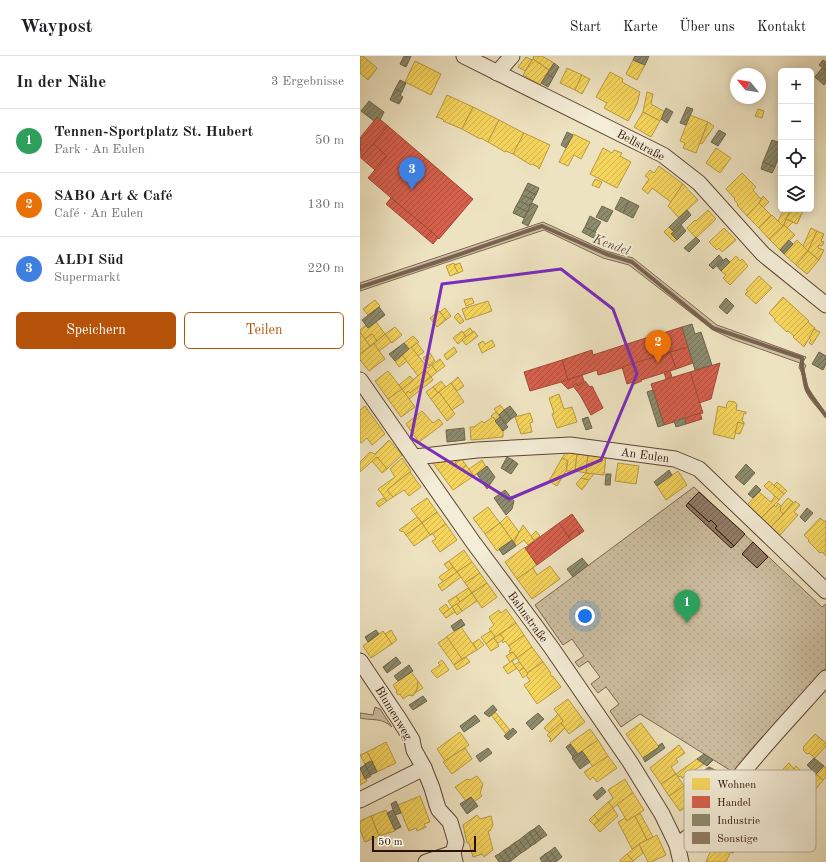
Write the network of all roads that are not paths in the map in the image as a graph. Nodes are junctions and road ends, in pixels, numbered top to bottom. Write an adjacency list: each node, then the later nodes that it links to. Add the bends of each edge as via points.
1 (464, 56): 3 (street, Bellstraße)
2 (512, 56): 3 (street)
3 (497, 73): 4 (street, Bellstraße, via 663,155 699,183 763,254)
4 (826, 305)
5 (360, 380): 6 (street, Bahnstraße)
6 (415, 457): 7 (street, An Eulen, via 477,450 570,445 675,459 699,468); 14 (street, Bahnstraße, via 630,762 662,814)
7 (826, 591)
8 (360, 660): 10 (street, Blumenweg, via 412,740 414,750)
9 (826, 678): 11 (street)
10 (424, 768): 12 (street); 15 (street, Blumenweg, via 439,810 450,822 456,842)
11 (744, 770)
12 (360, 800)
13 (684, 841): 14 (street)
14 (677, 845): 17 (street, Bahnstraße)
15 (454, 857): 16 (street, Blumenweg)
16 (426, 862)
17 (681, 862)

